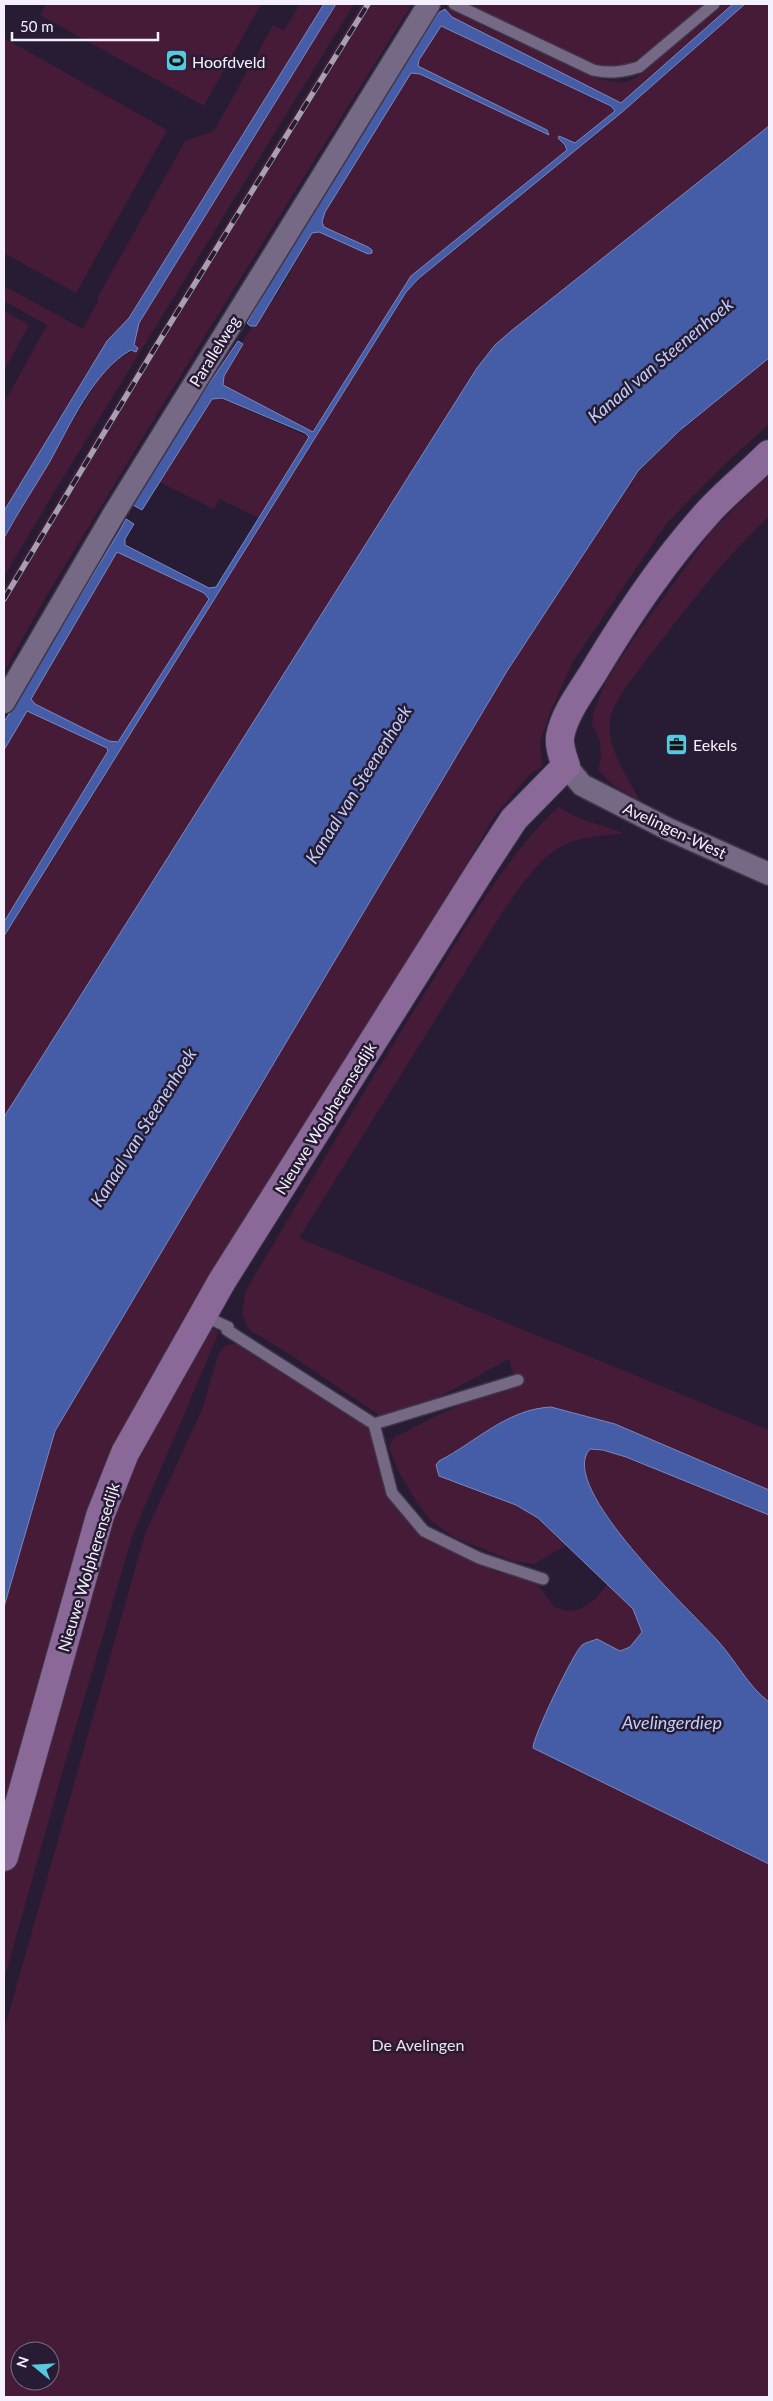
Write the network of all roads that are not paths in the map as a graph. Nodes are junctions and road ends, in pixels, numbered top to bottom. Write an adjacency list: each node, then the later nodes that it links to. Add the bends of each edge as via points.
1 (429, 4): 5 (street, Parallelweg, via 115,512)
2 (454, 4): 3 (lane, via 605,73 639,66)
3 (714, 4)
4 (769, 454): 6 (street, via 711,509 624,621 563,727 560,738 562,755)
5 (4, 702)
6 (574, 775): 7 (street, Avelingen-West, via 668,829); 8 (street, Nieuwe Wolpherensedijk, via 514,819)
7 (769, 874)
8 (202, 1315): 10 (lane, via 228,1327 227,1330); 12 (street, Nieuwe Wolpherensedijk, via 125,1453 100,1516)
9 (518, 1380): 10 (lane)
10 (374, 1424): 11 (lane, via 392,1493 424,1531 479,1558)
11 (543, 1579)
12 (4, 1857)

